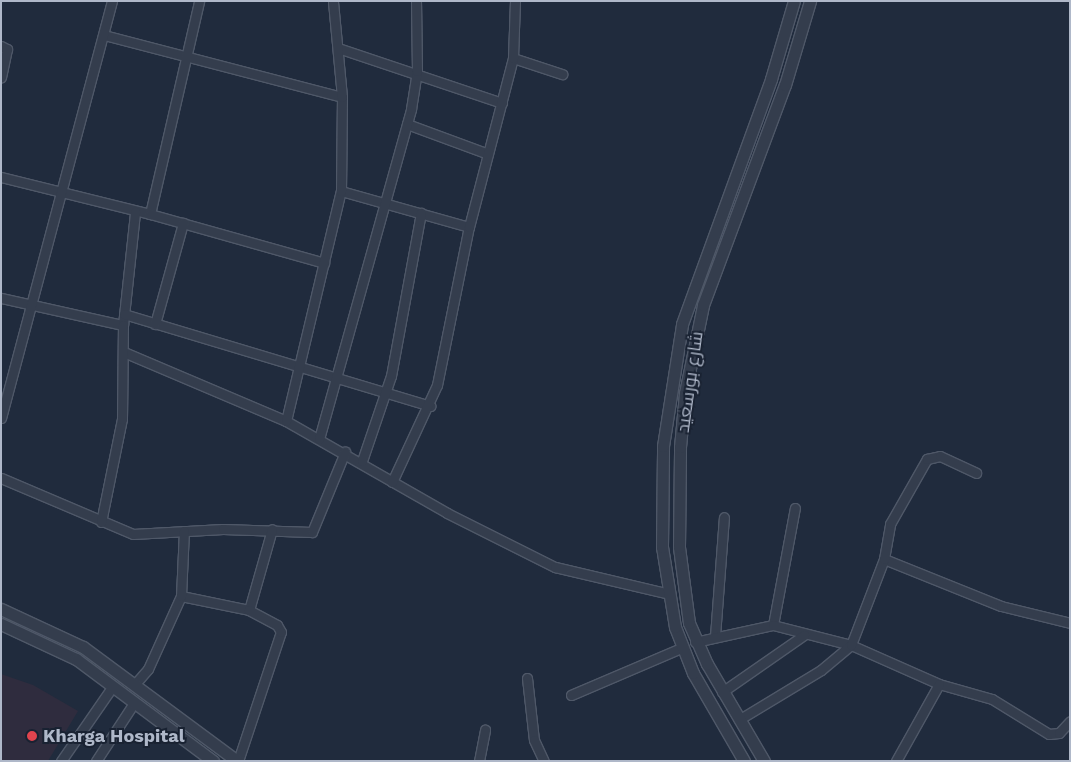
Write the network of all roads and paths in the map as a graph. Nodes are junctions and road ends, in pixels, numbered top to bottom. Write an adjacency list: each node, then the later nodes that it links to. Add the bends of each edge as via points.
1 (112, 1): 8 (street)
2 (199, 1): 11 (street)
3 (333, 1): 10 (street)
4 (416, 1): 13 (street)
5 (515, 1): 12 (street)
6 (794, 1): 53 (street, شارع بورسعيد, via 771,80 682,324 663,446)
7 (810, 1): 54 (street, شارع بورسعيد, via 785,85 697,328 680,447)
8 (104, 35): 11 (street); 22 (street)
9 (1, 46): 15 (street, via 7,49)
10 (338, 48): 13 (street); 16 (street)
11 (185, 57): 16 (street); 26 (street)
12 (513, 58): 14 (street); 17 (street)
13 (417, 71): 17 (street); 18 (street)
14 (562, 74)
15 (1, 77)
16 (342, 97): 21 (street)
17 (502, 103): 19 (street)
18 (407, 124): 19 (street); 23 (street)
19 (488, 154): 28 (street)
20 (1, 177): 22 (street)
21 (341, 190): 23 (street); 29 (street)
22 (62, 194): 24 (street); 31 (street)
23 (382, 202): 25 (street); 37 (street)
24 (136, 212): 26 (street); 32 (street)
25 (420, 212): 28 (street); 38 (street)
26 (150, 214): 27 (street)
27 (183, 223): 29 (street); 34 (street)
28 (469, 227): 39 (street)
29 (324, 263): 36 (street)
30 (1, 298): 31 (street)
31 (32, 304): 33 (street); 40 (street)
32 (124, 314): 33 (street); 34 (street)
33 (123, 324): 35 (street)
34 (155, 324): 36 (street)
35 (126, 353): 41 (street); 50 (street, via 120,438)
36 (301, 364): 37 (street); 41 (street)
37 (340, 375): 38 (street); 42 (street)
38 (387, 390): 39 (street); 44 (street)
39 (430, 406): 47 (street)
40 (1, 418)
41 (286, 421): 42 (street)
42 (319, 439): 43 (street)
43 (345, 452): 44 (street); 51 (street, via 316,530)
44 (362, 461): 47 (street)
45 (976, 472): 55 (street, via 940,456 930,456 890,524)
46 (1, 478): 50 (street)
47 (392, 482): 56 (street, via 555,567)
48 (795, 508): 62 (street)
49 (724, 518): 64 (street)
50 (101, 522): 52 (street, via 133,534)
51 (272, 529): 52 (street); 59 (street)
52 (184, 531): 57 (street)
53 (662, 547): 54 (street); 56 (street, شارع بورسعيد)
54 (679, 547): 65 (street, شارع بورسعيد, via 683,595)
55 (884, 559): 60 (street, via 1001,606); 66 (street)
56 (666, 592): 67 (street, شارع بورسعيد)
57 (180, 596): 59 (street); 69 (street, via 148,668)
58 (1, 609): 69 (street, via 60,634)
59 (249, 610): 81 (street, via 277,625 281,632)
60 (1070, 623)
61 (1, 624): 71 (street, via 54,646)
62 (773, 626): 63 (street); 64 (street)
63 (804, 635): 66 (street); 72 (street)
64 (715, 636): 65 (street)
65 (695, 642): 72 (street, شارع بورسعيد)
66 (851, 644): 70 (street); 75 (street, via 821,670)
67 (681, 648): 73 (street); 84 (street, شارع بورسعيد)
68 (528, 678): 83 (street, via 534,740)
69 (135, 684): 81 (street)
70 (939, 684): 76 (street, via 1007,705 1049,734 1059,733); 86 (street)
71 (113, 686): 74 (street); 78 (street)
72 (722, 692): 75 (street, شارع بورسعيد)
73 (571, 695)
74 (134, 703): 79 (street); 80 (street)
75 (740, 719): 85 (street, شارع بورسعيد)
76 (1070, 721)
77 (485, 730): 82 (street)
78 (60, 761)
79 (96, 761)
80 (213, 761)
81 (238, 761)
82 (479, 761)
83 (544, 761)
84 (744, 761)
85 (764, 761)
86 (896, 761)

